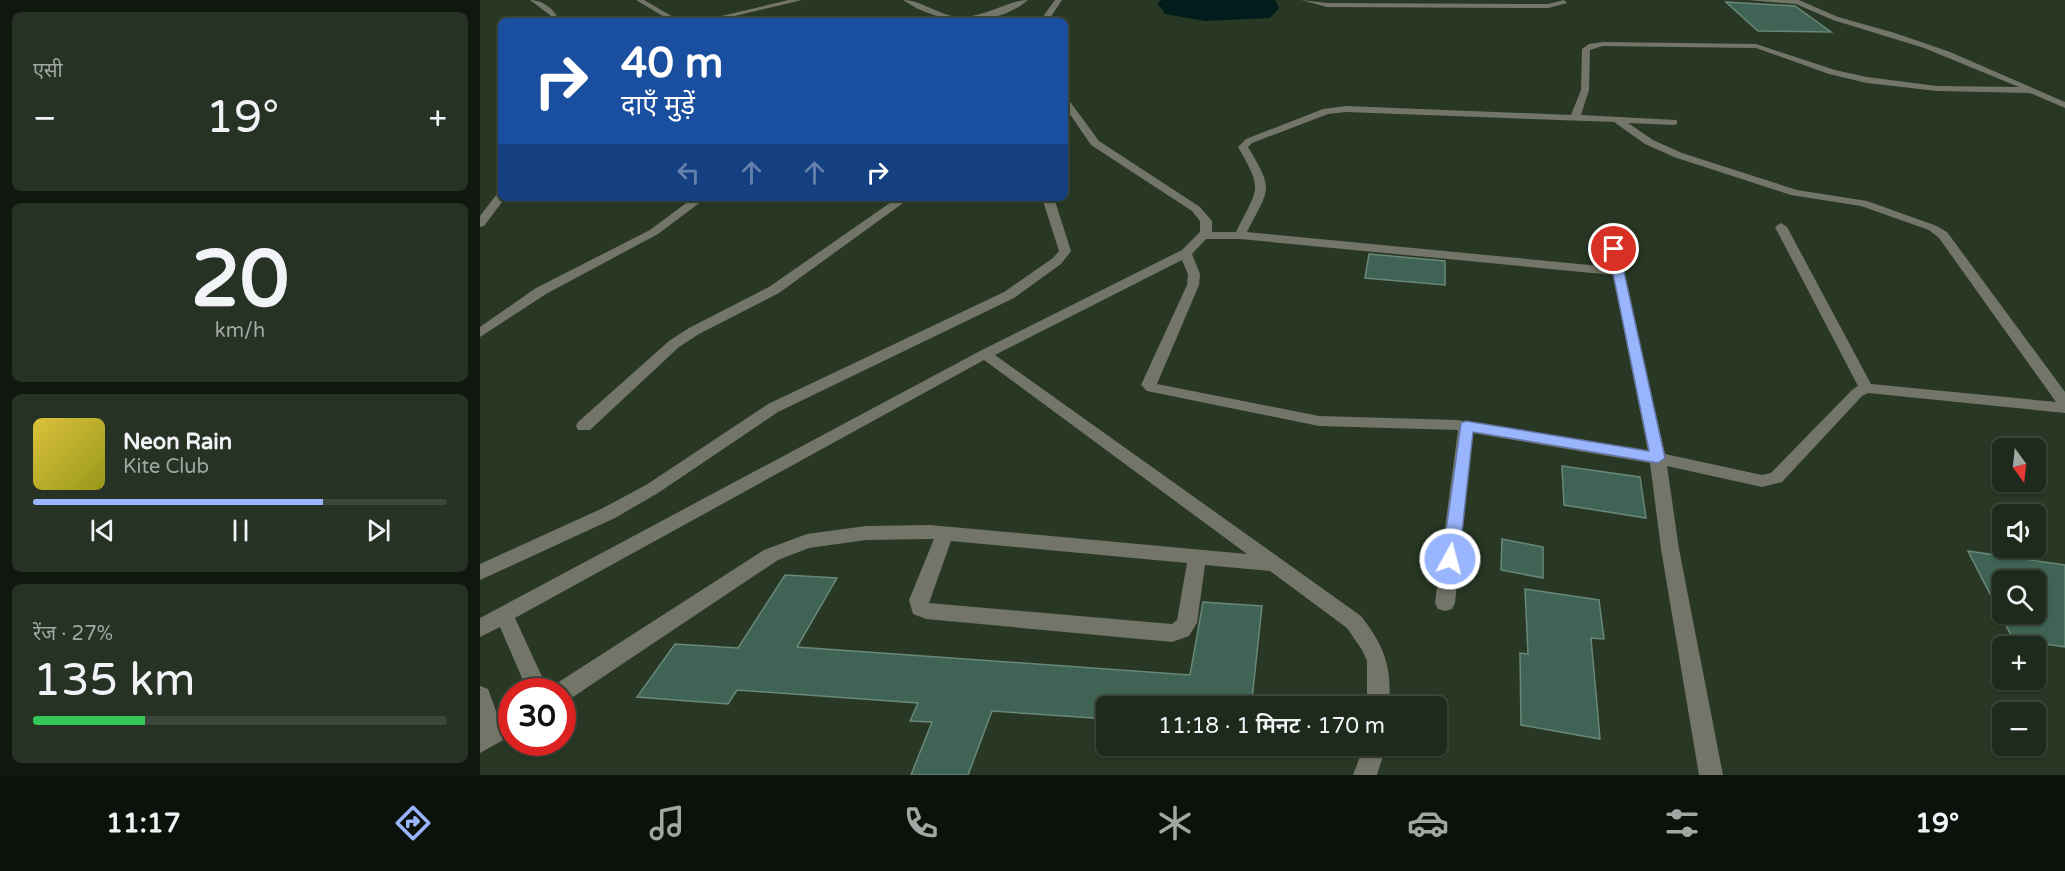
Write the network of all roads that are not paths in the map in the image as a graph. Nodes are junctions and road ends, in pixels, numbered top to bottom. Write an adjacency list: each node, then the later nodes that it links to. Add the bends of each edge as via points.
1 (533, 0): 14 (street)
2 (639, 0): 15 (street)
3 (762, 0): 13 (street)
4 (799, 0): 13 (street)
5 (906, 0): 17 (street)
6 (1025, 0): 18 (street, via 1017,6)
7 (1059, 0): 19 (street)
8 (1304, 0): 12 (street, via 1327,5)
9 (1562, 0): 12 (street, via 1560,5 1548,6)
10 (1751, 0): 11 (street)
11 (1796, 1): 20 (street, via 1838,20 1938,49)
12 (1419, 2)
13 (774, 6): 16 (street)
14 (554, 18)
15 (671, 18)
16 (718, 18)
17 (951, 18)
18 (968, 18)
19 (1048, 18)
20 (2032, 90): 22 (street); 23 (street, via 1900,87 1823,69 1756,46 1592,45 1586,49 1585,90)
21 (1068, 105): 34 (street, via 1095,143 1196,209 1208,226)
22 (2065, 105)
23 (1575, 118): 24 (street); 33 (street, via 1388,109 1326,111 1249,141 1243,147 1260,176 1262,190)
24 (1617, 120): 25 (street); 40 (street, via 1649,142 1678,155 1795,193 1863,203 1933,228 1943,235)
25 (1674, 122)
26 (498, 199): 30 (street)
27 (696, 201): 37 (street, via 654,232 541,291)
28 (900, 201): 42 (street, via 774,290 674,344)
29 (1048, 201): 48 (street, via 1065,251 1009,295 773,408 652,489)
30 (480, 224)
31 (1609, 227): 36 (street)
32 (1781, 227): 39 (street)
33 (1240, 235): 34 (street); 36 (street)
34 (1204, 236): 35 (street)
35 (1186, 253): 38 (street); 43 (street, via 1194,274 1193,285 1148,379 1152,388 1319,421)
36 (1619, 272): 44 (street)
37 (480, 333)
38 (985, 354): 47 (street); 50 (street)
39 (1866, 388): 41 (street); 44 (street, via 1776,478 1762,481)
40 (2065, 403)
41 (2065, 408)
42 (584, 426)
43 (1466, 426): 44 (street); 49 (street)
44 (1658, 458): 61 (street, via 1670,549)
45 (945, 534): 46 (street); 46 (street, via 919,600 920,608 926,611 1172,633 1182,630 1187,623); 53 (street, via 866,533 807,541 771,555)
46 (1197, 557): 47 (street)
47 (1272, 564): 55 (street, via 1354,622 1369,640 1380,667)
48 (480, 572)
49 (1445, 603)
50 (504, 615): 51 (street); 52 (street)
51 (480, 628)
52 (533, 678)
53 (576, 683)
54 (480, 696): 56 (street)
55 (1379, 696)
56 (495, 733)
57 (1372, 756): 59 (street)
58 (1376, 756): 60 (street)
59 (1365, 775)
60 (1375, 775)
61 (1711, 775)

